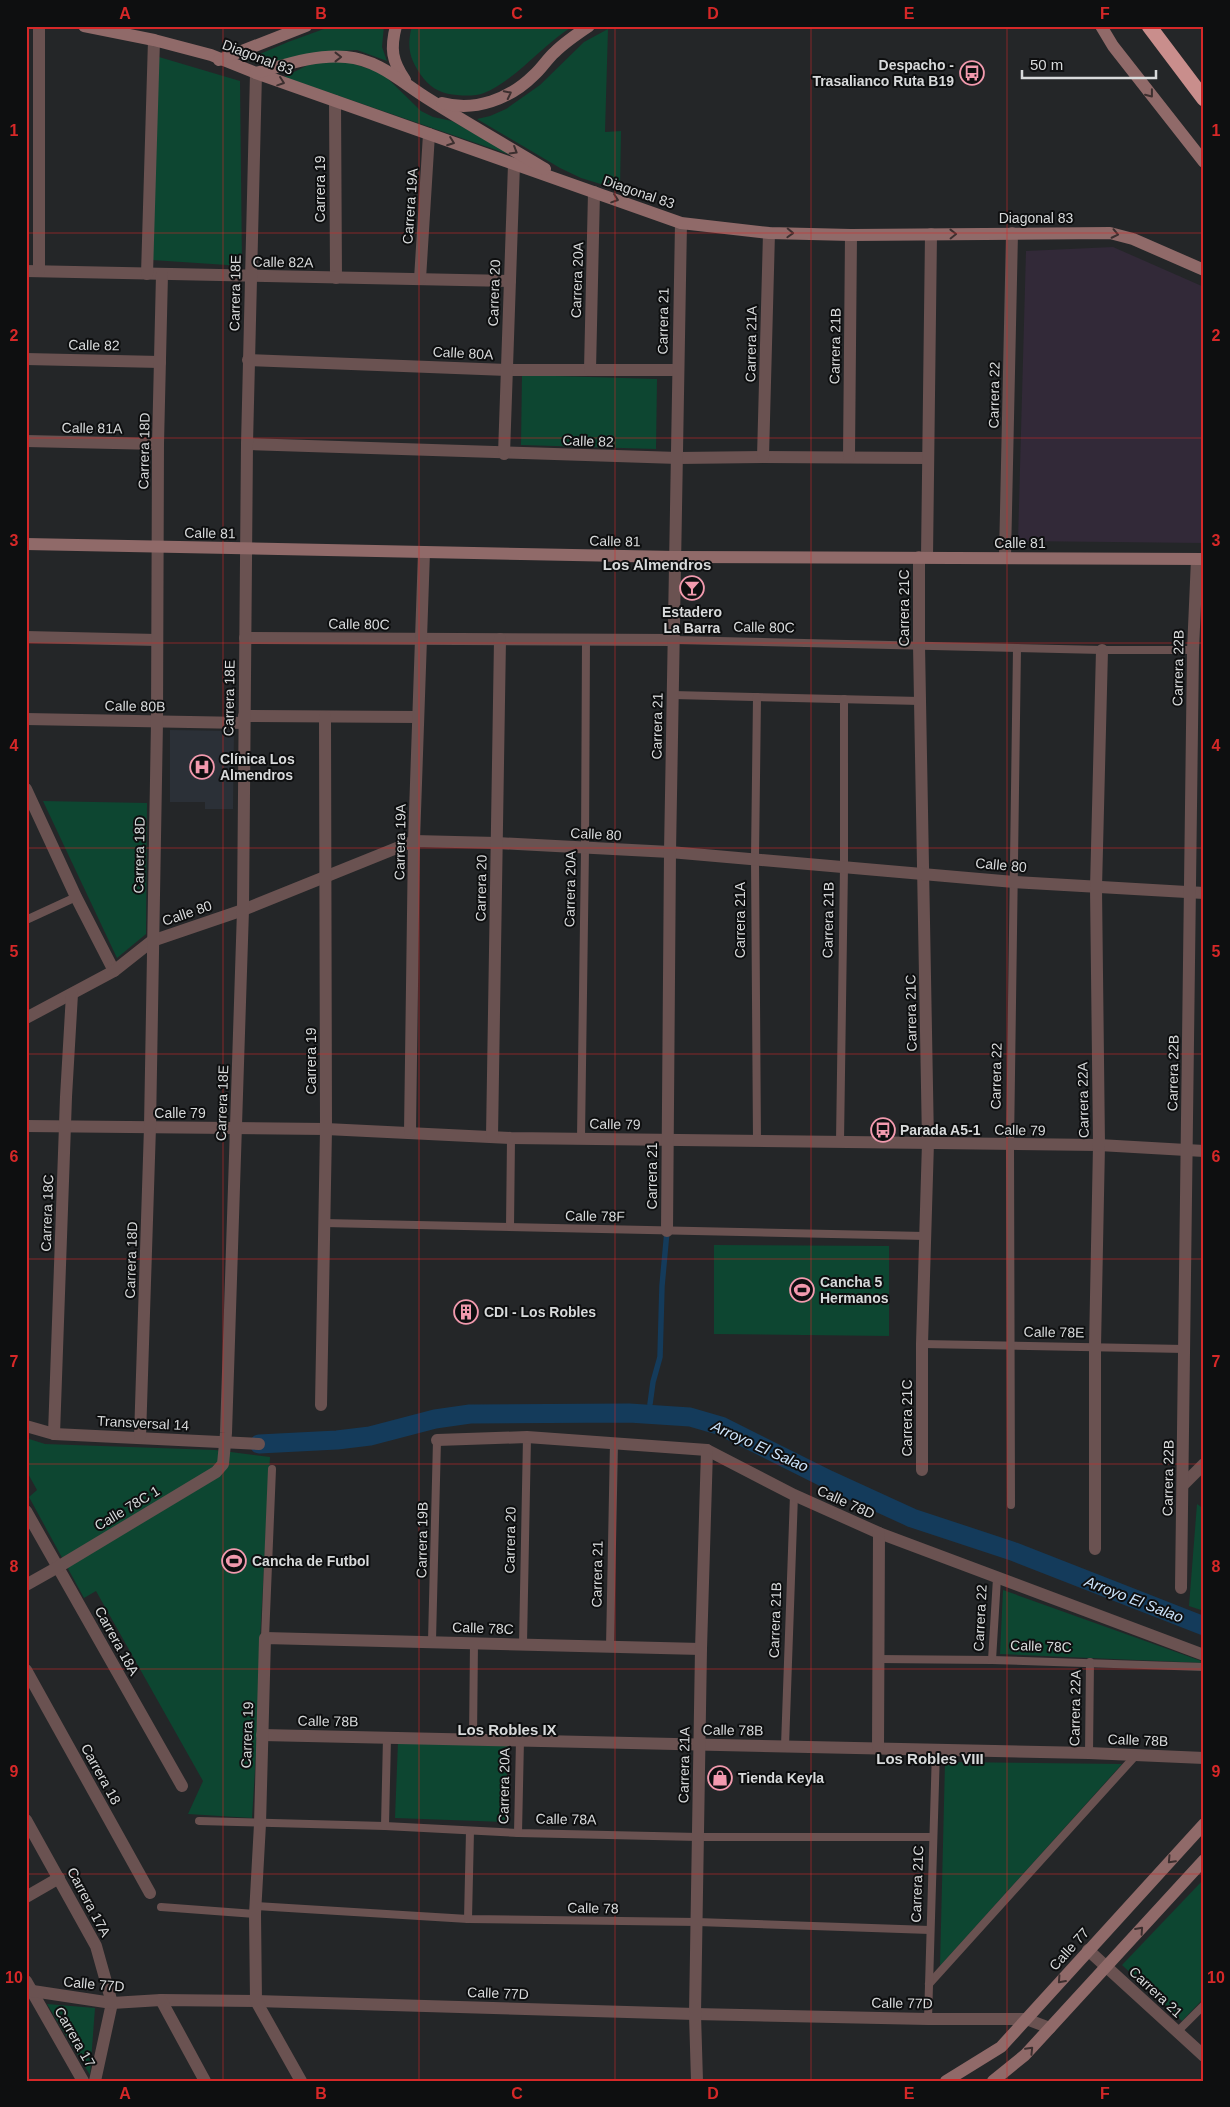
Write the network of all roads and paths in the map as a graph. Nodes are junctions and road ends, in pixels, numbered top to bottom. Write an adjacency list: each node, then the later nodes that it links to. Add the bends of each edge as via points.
1 (39, 26): 27 (street)
2 (84, 26): 9 (street, Diagonal 83)
3 (306, 26): 8 (street)
4 (396, 26): 12 (street, via 393,53 396,67)
5 (589, 26): 13 (street, one-way to 5, via 455,107 484,104 511,94 534,76 554,53)
6 (1101, 26): 17 (street, one-way to 17, via 1113,46)
7 (1149, 26): 14 (highway)
8 (279, 31): 10 (street)
9 (154, 40): 10 (street, Diagonal 83); 28 (street)
10 (219, 60): 11 (street, Diagonal 83)
11 (256, 73): 12 (street, one-way to 12, via 291,63 345,56 379,65); 15 (street, Diagonal 83, one-way to 15); 30 (street, Carrera 18E)
12 (410, 86): 13 (street)
13 (428, 99): 19 (street, one-way to 19)
14 (1204, 100)
15 (335, 101): 16 (street, Diagonal 83); 31 (street, Carrera 19)
16 (429, 134): 18 (street, Diagonal 83, one-way to 18); 32 (street, Carrera 19A)
17 (1204, 162)
18 (514, 164): 19 (street, Diagonal 83); 33 (street, Carrera 20)
19 (569, 183): 20 (street, Diagonal 83)
20 (594, 192): 21 (street, Diagonal 83, one-way to 21); 38 (street, Carrera 20A)
21 (681, 222): 22 (street, Diagonal 83); 39 (street, Carrera 21)
22 (768, 233): 25 (street, Diagonal 83, one-way to 25); 44 (street, Carrera 21A)
23 (1012, 233): 24 (street, Diagonal 83, one-way to 23); 26 (street, Diagonal 83, one-way to 26, via 1110,233 1133,239); 54 (street, Carrera 22)
24 (931, 234): 25 (street, Diagonal 83); 47 (street, Carrera 21C)
25 (851, 235): 46 (street, Carrera 21B)
26 (1204, 270)
27 (32, 271): 28 (street, Calle 82A)
28 (147, 274): 29 (street, Calle 82A)
29 (162, 274): 30 (street, Calle 82A); 36 (street, Carrera 18D)
30 (250, 276): 31 (street, Calle 82A); 35 (street, Carrera 18E)
31 (336, 278): 32 (street, Calle 82A)
32 (420, 279): 33 (street, Calle 82A)
33 (510, 281): 37 (street, Carrera 20)
34 (26, 359): 36 (street, Calle 82)
35 (248, 360): 37 (street, Calle 80A); 42 (street, Carrera 18E)
36 (160, 362): 41 (street, Carrera 18D)
37 (507, 370): 38 (street, Calle 80A); 43 (street, Carrera 20)
38 (590, 370): 39 (street, Calle 80A)
39 (677, 370): 45 (street, Carrera 21)
40 (26, 441): 41 (street, Calle 81A)
41 (158, 444): 49 (street, Carrera 18D)
42 (247, 444): 43 (street, Calle 82); 50 (street, Carrera 18E)
43 (504, 454): 45 (street, Calle 82)
44 (763, 456): 45 (street, Calle 82); 46 (street, Calle 82)
45 (678, 458): 52 (street, Carrera 21)
46 (849, 458): 47 (street, Calle 82)
47 (928, 458): 53 (street, Carrera 21C)
48 (26, 544): 49 (street, Calle 81)
49 (158, 547): 50 (street, Calle 81); 59 (street, Carrera 18D)
50 (246, 549): 51 (street, Calle 81); 57 (street, Carrera 18E)
51 (424, 552): 52 (street, Calle 81); 60 (street, Carrera 19A)
52 (676, 557): 53 (street, Calle 81); 62 (street, Carrera 21)
53 (923, 557): 54 (street, Calle 81); 63 (street, Carrera 21C)
54 (1005, 557): 55 (street, Calle 81)
55 (1200, 559): 66 (street, Carrera 22B)
56 (26, 637): 59 (street)
57 (245, 638): 60 (street, Calle 80C); 74 (street, Carrera 18E)
58 (500, 639): 60 (street, Calle 80C); 61 (street, Calle 80C); 78 (street, Carrera 20)
59 (157, 640): 75 (street, Carrera 18D)
60 (420, 640): 72 (street, Carrera 19A)
61 (586, 640): 62 (street, Calle 80C); 79 (lane, Carrera 20A)
62 (674, 640): 63 (lane, Calle 80C); 67 (street, Carrera 21)
63 (919, 645): 64 (lane, Calle 80C); 70 (street, Carrera 21C)
64 (1017, 648): 65 (lane, Calle 80C); 85 (lane, Carrera 22)
65 (1102, 650): 66 (lane, Calle 80C); 86 (street, Carrera 22A)
66 (1193, 650): 87 (street, Carrera 22B)
67 (673, 695): 68 (lane); 80 (street, Carrera 21)
68 (757, 697): 69 (lane); 81 (lane, Carrera 21A)
69 (844, 699): 70 (lane); 82 (lane, Carrera 21B)
70 (920, 701): 83 (street, Carrera 21C)
71 (325, 717): 72 (street, Calle 80B); 74 (street, Calle 80B); 84 (street, Carrera 19)
72 (418, 718): 77 (street, Carrera 19A)
73 (26, 719): 75 (street, Calle 80B)
74 (244, 719): 75 (street, Calle 80B); 90 (street, Carrera 18E)
75 (157, 722): 92 (street, Carrera 18D)
76 (28, 797): 89 (street)
77 (414, 841): 78 (street, Calle 80); 84 (street, Calle 80); 101 (street, Carrera 19A)
78 (497, 843): 79 (street, Calle 80); 102 (street, Carrera 20)
79 (585, 849): 80 (street, Calle 80); 104 (lane, Carrera 20A)
80 (670, 852): 81 (street, Calle 80); 105 (street, Carrera 21)
81 (755, 858): 82 (street, Calle 80); 106 (lane, Carrera 21A)
82 (844, 867): 83 (street, Calle 80); 107 (lane, Carrera 21B)
83 (923, 873): 85 (street, Calle 80); 108 (street, Carrera 21C)
84 (325, 876): 90 (street, Calle 80); 100 (street, Carrera 19)
85 (1014, 882): 86 (street, Calle 80); 109 (lane, Carrera 22)
86 (1096, 888): 87 (street, Calle 80); 110 (street, Carrera 22A)
87 (1189, 892): 88 (street, Calle 80); 111 (street, Carrera 22B)
88 (1204, 893)
89 (76, 897): 91 (lane); 93 (street)
90 (243, 910): 92 (street, Calle 80); 99 (street, Carrera 18E)
91 (26, 920)
92 (152, 941): 93 (street, Calle 80); 98 (street, Carrera 18D)
93 (114, 971): 94 (street, Calle 80)
94 (72, 994): 95 (street, Calle 80); 97 (street, Carrera 18C)
95 (26, 1018)
96 (26, 1126): 97 (street, Calle 79)
97 (65, 1126): 98 (street, Calle 79); 123 (street, Carrera 18C)
98 (150, 1127): 99 (street, Calle 79); 124 (street, Carrera 18D)
99 (237, 1128): 100 (street, Calle 79); 128 (street, Carrera 18E)
100 (326, 1129): 101 (street, Calle 79); 113 (street, Carrera 19)
101 (410, 1132): 102 (street, Calle 79)
102 (492, 1136): 103 (street, Calle 79)
103 (511, 1138): 104 (street, Calle 79); 114 (lane)
104 (581, 1138): 105 (street, Calle 79)
105 (668, 1140): 106 (street, Calle 79); 115 (street, Carrera 21)
106 (757, 1142): 107 (street, Calle 79)
107 (840, 1142): 108 (street, Calle 79)
108 (928, 1142): 109 (street, Calle 79); 116 (street, Carrera 21C)
109 (1010, 1145): 110 (street, Calle 79); 118 (lane, Carrera 22)
110 (1099, 1145): 111 (street, Calle 79); 119 (street, Carrera 22A)
111 (1187, 1151): 112 (street, Calle 79); 120 (street, Carrera 22B)
112 (1204, 1151)
113 (324, 1223): 114 (lane, Calle 78F); 121 (street, Carrera 19)
114 (510, 1227): 115 (lane, Calle 78F)
115 (667, 1231): 116 (lane, Calle 78F)
116 (926, 1236): 117 (street, Carrera 21C)
117 (922, 1344): 118 (lane, Calle 78E); 132 (street, Carrera 21C)
118 (1011, 1346): 119 (lane, Calle 78E); 136 (lane, Carrera 22)
119 (1095, 1347): 120 (lane, Calle 78E); 139 (street, Carrera 22A)
120 (1185, 1349): 134 (street, Carrera 22B)
121 (321, 1405)
122 (26, 1426): 123 (street, Transversal 14)
123 (54, 1434): 124 (street, Transversal 14)
124 (140, 1437): 128 (street, Transversal 14)
125 (527, 1437): 126 (street, Calle 78D); 127 (street, Calle 78D); 147 (lane, Carrera 20)
126 (437, 1440): 145 (lane, Carrera 19B)
127 (614, 1442): 130 (street, Calle 78D); 148 (lane, Carrera 21)
128 (225, 1443): 129 (street, Transversal 14); 140 (street, Calle 78C 1, via 223,1464 216,1472)
129 (260, 1444)
130 (707, 1450): 135 (street, Calle 78D); 149 (street, Carrera 21A)
131 (272, 1470): 144 (lane, Carrera 19)
132 (922, 1470)
133 (1201, 1472): 134 (street)
134 (1183, 1485): 143 (street, Carrera 22B)
135 (794, 1495): 138 (street, Calle 78D); 161 (lane, Carrera 21B)
136 (1011, 1506)
137 (26, 1511): 140 (street, Carrera 18A)
138 (879, 1533): 141 (street, Calle 78D); 151 (street)
139 (1095, 1549)
140 (58, 1568): 142 (street, Calle 78C 1); 167 (street, Carrera 18A)
141 (997, 1578): 150 (street, Calle 78D); 152 (lane, Carrera 22)
142 (26, 1585)
143 (1181, 1588)
144 (265, 1638): 145 (street, Calle 78C); 156 (street, Carrera 19)
145 (432, 1641): 146 (street, Calle 78C)
146 (474, 1642): 147 (street, Calle 78C); 158 (lane)
147 (523, 1644): 148 (street, Calle 78C)
148 (610, 1647): 149 (street, Calle 78C)
149 (700, 1649): 160 (street, Carrera 21A)
150 (1204, 1655)
151 (878, 1659): 152 (lane, Calle 78C); 162 (street)
152 (992, 1660): 153 (lane, Calle 78C)
153 (1090, 1662): 154 (lane, Calle 78C); 164 (lane, Carrera 22A)
154 (1204, 1667)
155 (26, 1670): 179 (street, Carrera 18)
156 (262, 1735): 157 (street, Calle 78B); 170 (street, Carrera 19)
157 (387, 1737): 158 (street, Calle 78B); 172 (lane)
158 (473, 1739): 159 (street, Calle 78B)
159 (520, 1740): 160 (street, Calle 78B); 174 (lane, Carrera 20A)
160 (699, 1744): 161 (street, Calle 78B); 175 (street, Carrera 21A)
161 (785, 1746): 162 (street, Calle 78B)
162 (878, 1748): 163 (street, Calle 78B)
163 (936, 1750): 164 (street, Calle 78B); 176 (lane, Carrera 21C)
164 (1089, 1753): 165 (street, Calle 78B)
165 (1137, 1754): 166 (street, Calle 78B); 188 (lane, Calle 77D)
166 (1204, 1758)
167 (182, 1786)
168 (26, 1820): 178 (street, Carrera 17A)
169 (199, 1821): 170 (lane, Calle 78A)
170 (260, 1824): 172 (lane, Calle 78A); 182 (street, Carrera 19)
171 (1204, 1824): 186 (street, Calle 77, one-way to 186)
172 (385, 1826): 173 (lane, Calle 78A)
173 (470, 1831): 174 (lane, Calle 78A); 183 (lane)
174 (518, 1833): 175 (lane, Calle 78A)
175 (698, 1837): 176 (lane, Calle 78A); 184 (street, Carrera 21A)
176 (933, 1837): 185 (lane, Carrera 21C)
177 (1204, 1860): 187 (street, one-way to 177)
178 (59, 1878): 180 (street); 192 (street, Carrera 17A, via 96,1946)
179 (150, 1892)
180 (26, 1896)
181 (161, 1907): 182 (lane, Calle 78)
182 (255, 1910): 183 (lane, Calle 78); 191 (street, Carrera 19)
183 (468, 1919): 184 (lane, Calle 78)
184 (697, 1922): 185 (lane, Calle 78); 194 (street, Carrera 21A)
185 (930, 1930): 188 (lane, Carrera 21C)
186 (1088, 1950): 187 (street, Carrera 21); 196 (street, Calle 77, one-way to 196)
187 (1107, 1966): 197 (street); 198 (street, Carrera 21)
188 (929, 1984): 195 (lane, Carrera 21C)
189 (28, 1988): 192 (street, Calle 77D); 201 (street, Carrera 17)
190 (160, 2000): 191 (street, Calle 77D); 192 (street, Calle 77D); 202 (street)
191 (256, 2001): 194 (street, Calle 77D); 203 (street)
192 (112, 2003): 200 (street)
193 (1204, 2005): 198 (lane)
194 (696, 2014): 195 (street, Calle 77D); 204 (street, Carrera 21A)
195 (928, 2019): 196 (street, Calle 77D)
196 (1026, 2019): 197 (street); 205 (street, Calle 77, via 1002,2047)
197 (1050, 2028): 206 (street, one-way to 197, via 1020,2060)
198 (1177, 2032): 199 (street, Carrera 21)
199 (1204, 2056)
200 (98, 2078)
201 (83, 2081)
202 (205, 2081)
203 (301, 2081)
204 (697, 2081)
205 (946, 2081)
206 (993, 2081)

